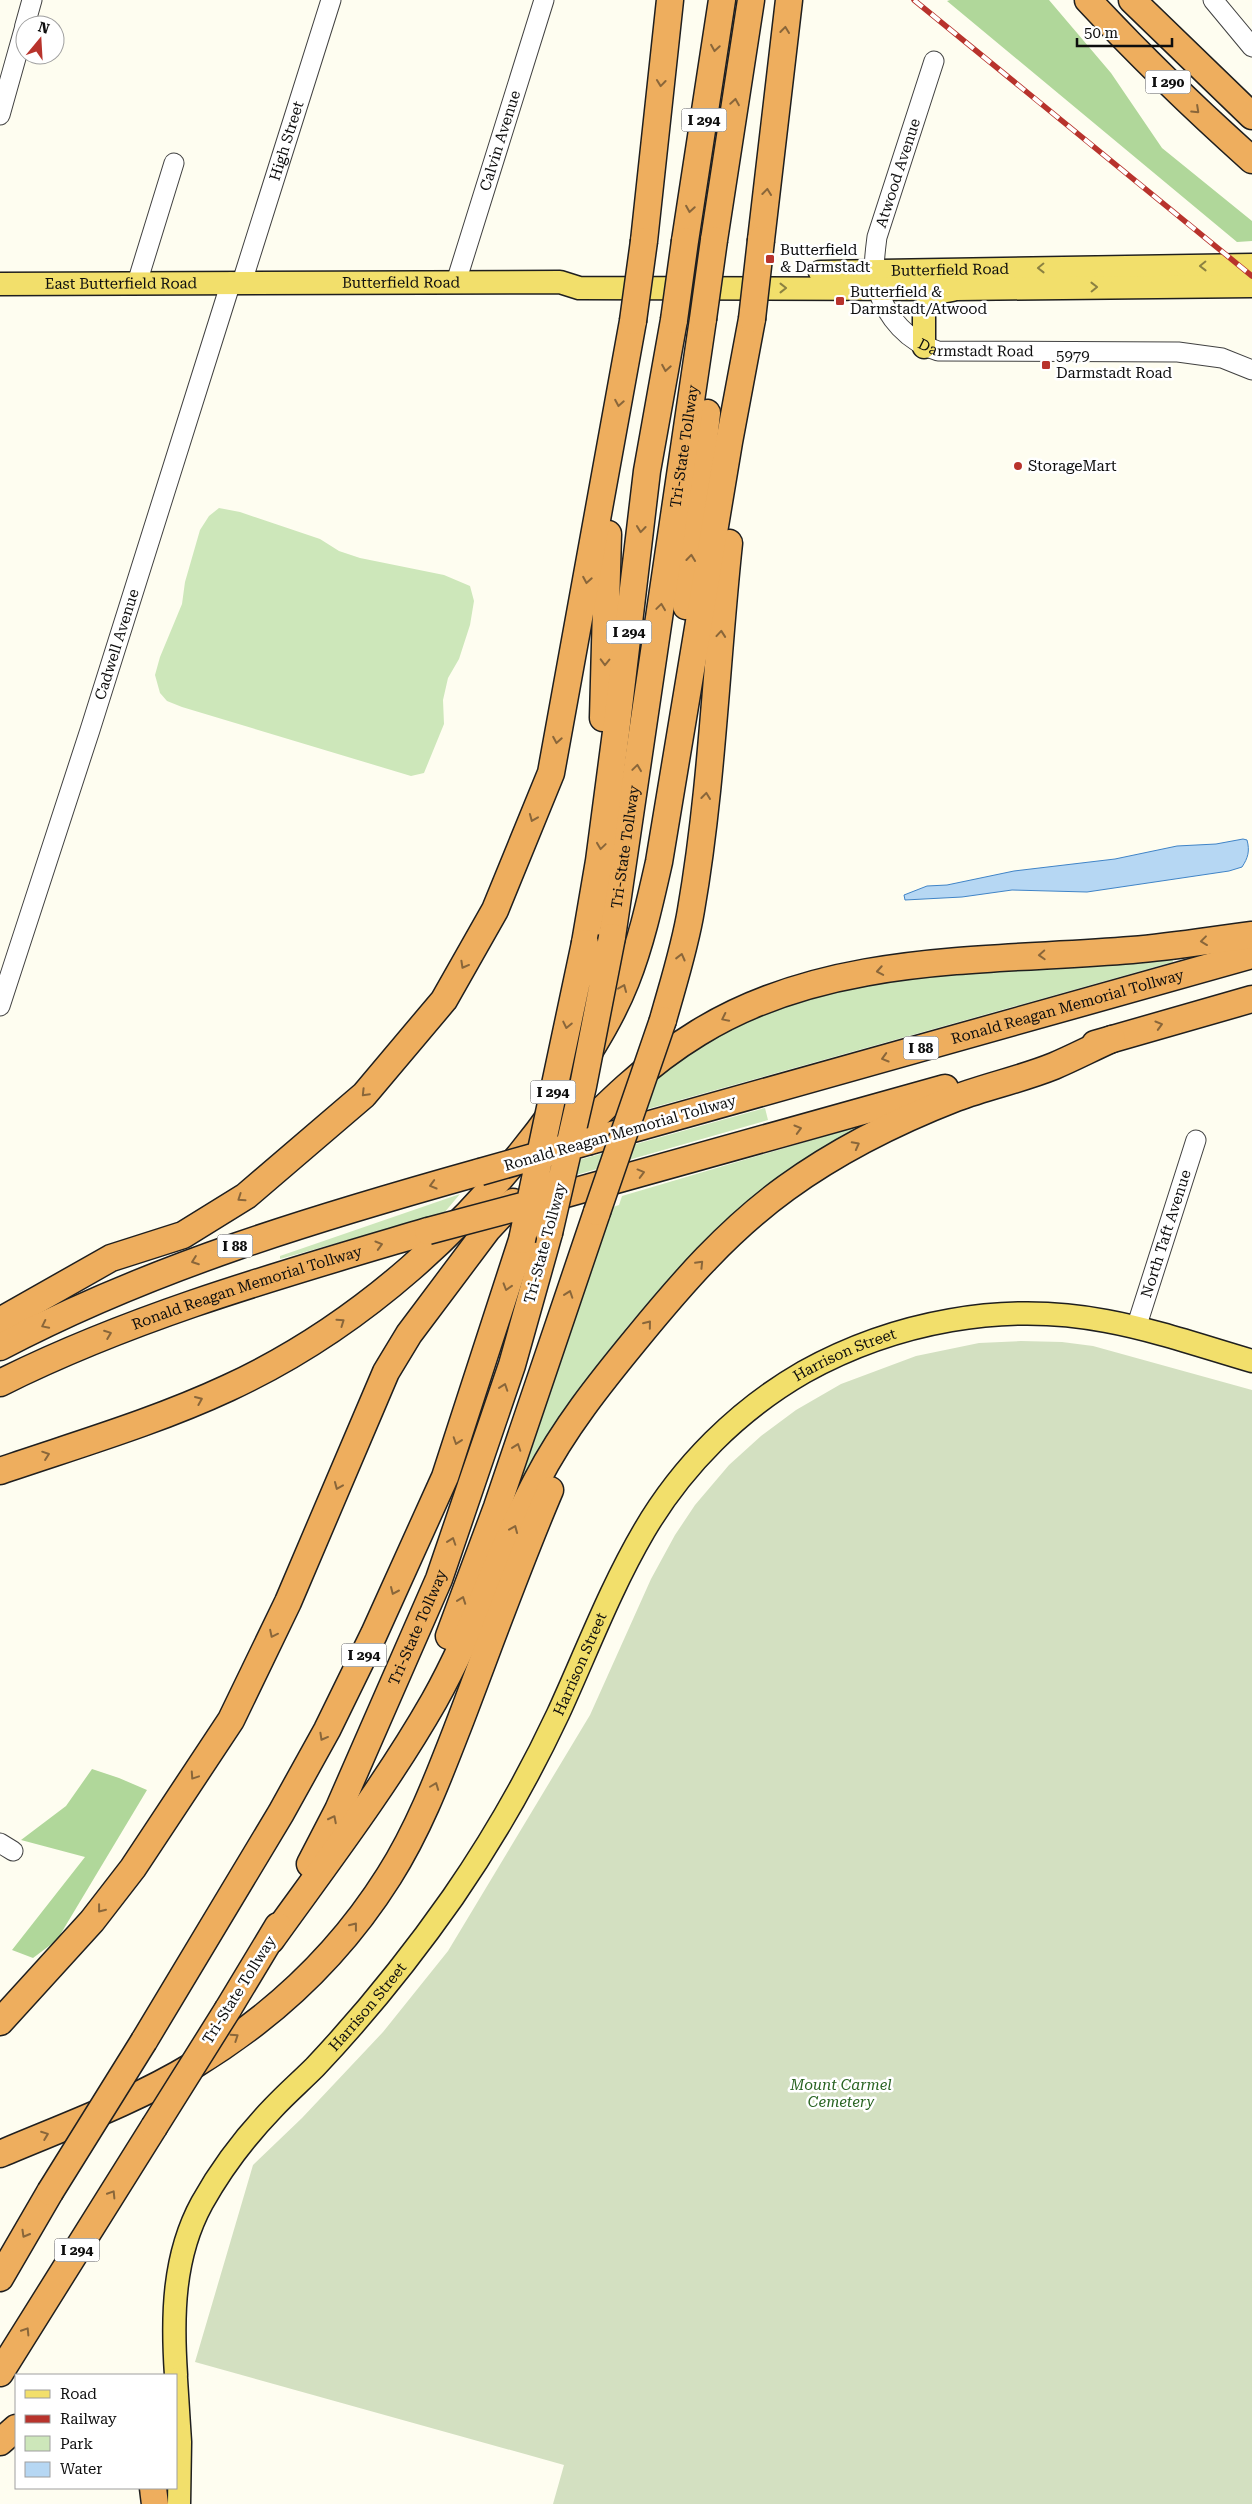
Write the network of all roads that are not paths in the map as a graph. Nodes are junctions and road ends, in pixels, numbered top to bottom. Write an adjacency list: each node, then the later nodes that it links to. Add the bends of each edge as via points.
1 (32, 0): 11 (street)
2 (331, 0): 21 (street, High Street)
3 (544, 0): 22 (street, Calvin Avenue)
4 (670, 0): 31 (highway, one-way to 31, bridge, via 644,241)
5 (722, 0): 32 (highway, Tri-State Tollway / I 294, one-way to 32, bridge, via 674,320 647,471)
6 (751, 0): 27 (highway, Tri-State Tollway / I 294, one-way to 6, bridge, via 728,151)
7 (789, 0): 28 (highway, one-way to 7, bridge)
8 (1088, 0): 17 (highway, I 290, one-way to 17, via 1196,110)
9 (1132, 0): 16 (highway, I 290)
10 (1214, 0): 12 (street)
11 (28, 15)
12 (1252, 47)
13 (934, 61): 20 (street, Atwood Avenue, via 877,238)
14 (15, 62): 15 (street)
15 (0, 115)
16 (1252, 116)
17 (1252, 160)
18 (174, 163): 23 (street)
19 (1252, 265): 20 (main road, Butterfield Road, one-way to 20)
20 (875, 280): 22 (main road, Butterfield Road, via 577,277 560,282); 26 (main road, Butterfield Road); 29 (street, Darmstadt Road, via 886,308 900,328)
21 (236, 282): 22 (main road, Butterfield Road); 23 (main road, East Butterfield Road); 37 (street, Cadwell Avenue)
22 (456, 282)
23 (138, 283): 24 (main road, East Butterfield Road)
24 (0, 284)
25 (1252, 286): 26 (main road, Butterfield Road, one-way to 25)
26 (956, 289): 29 (main road, via 936,293 924,309)
27 (711, 319): 33 (highway, one-way to 27, via 668,755); 48 (highway, Tri-State Tollway / I 294, one-way to 27, bridge, via 338,1810 439,1579 512,1365 549,1233 584,1086 612,937)
28 (752, 319): 33 (highway); 47 (highway, one-way to 28, bridge, via 451,1631 500,1497 663,1020 685,938 697,875 711,755 726,568)
29 (924, 347): 30 (street, Darmstadt Road, via 954,352 1202,353)
30 (1252, 370)
31 (610, 456): 32 (highway, one-way to 32, via 603,717); 40 (highway, one-way to 40, via 551,773 495,910 444,1000 364,1096 246,1196 183,1235 111,1258)
32 (605, 815): 51 (highway, Tri-State Tollway / I 294, one-way to 51, bridge, via 585,943 522,1240 445,1477 374,1634 327,1730 281,1813)
33 (666, 815): 46 (highway, one-way to 33, via 229,1388 328,1331 389,1286 437,1244 489,1189 553,1111 598,1038 637,952 659,862)
34 (1252, 935): 49 (highway, one-way to 49, via 1133,950 929,963 825,981 781,994 699,1032 671,1050 617,1095 487,1230 409,1334 375,1396 292,1594 232,1720 132,1868 92,1921)
35 (1252, 955): 42 (highway, Ronald Reagan Memorial Tollway / I 88, one-way to 42, bridge, via 354,1208 218,1252 108,1296)
36 (1252, 999): 38 (highway, Ronald Reagan Memorial Tollway, one-way to 36)
37 (1, 1000)
38 (1112, 1039): 43 (highway, one-way to 38, via 717,1247 785,1188 824,1162 956,1098 1053,1067); 45 (highway, Ronald Reagan Memorial Tollway, one-way to 38, bridge, via 169,1311 428,1231)
39 (1196, 1140): 41 (street, North Taft Avenue)
40 (0, 1321)
41 (1136, 1328): 44 (main road, Harrison Street); 53 (main road, Harrison Street, via 1083,1317 1035,1313 966,1317 892,1334 797,1376 730,1425 700,1454 644,1530 557,1717 507,1814 453,1897 392,1980 269,2112 227,2164 203,2202 187,2234 179,2267 174,2303)
42 (0, 1347)
43 (630, 1347): 47 (highway, one-way to 43, via 434,1700 538,1478 584,1404); 50 (highway, one-way to 43, via 97,2115 195,2064 279,2004 314,1972 355,1925 394,1868 432,1794 551,1489 595,1402)
44 (1252, 1361)
45 (0, 1383)
46 (0, 1471)
47 (378, 1788): 48 (highway)
48 (271, 1940): 52 (highway, Tri-State Tollway / I 294, one-way to 48, bridge)
49 (0, 2022)
50 (0, 2154)
51 (0, 2278)
52 (0, 2372)
53 (176, 2374)
54 (178, 2410): 59 (main road)
55 (15, 2429): 56 (highway)
56 (0, 2442)
57 (153, 2489): 58 (highway)
58 (155, 2504)
59 (179, 2504)

